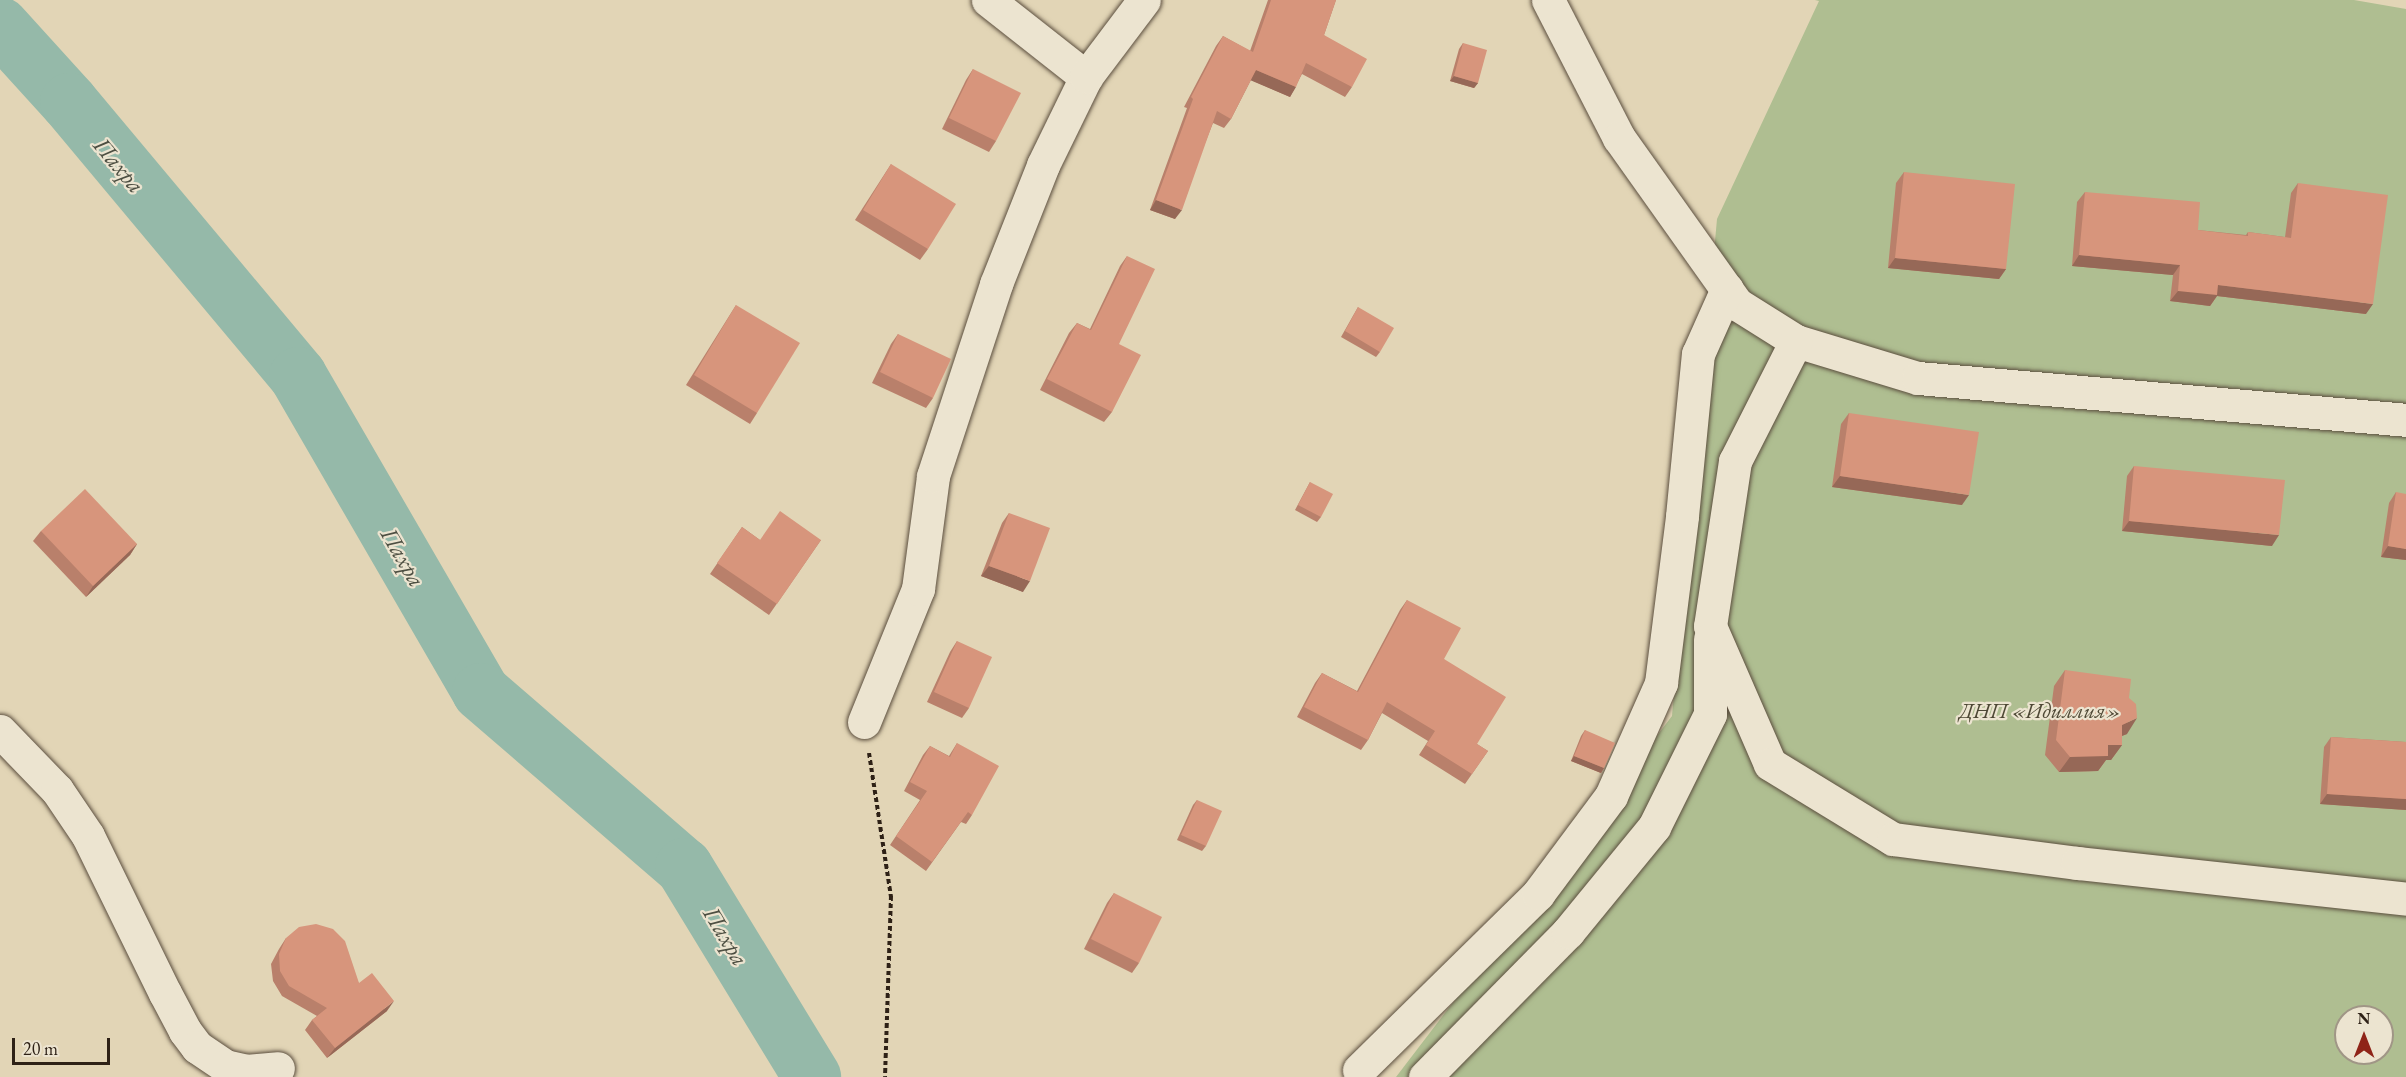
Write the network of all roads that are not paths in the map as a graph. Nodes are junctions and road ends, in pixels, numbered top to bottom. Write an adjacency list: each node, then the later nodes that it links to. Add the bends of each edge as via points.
1 (988, 0): 4 (street)
2 (1144, 0): 4 (street)
3 (1548, 0): 5 (street, via 1619,138)
4 (1086, 78): 9 (street, via 1042,165 996,284 933,476 918,590)
5 (1727, 289): 6 (street, via 1737,304); 13 (street, via 1698,354 1661,683 1611,796 1538,894)
6 (1796, 341): 7 (street, via 1918,378); 8 (street, via 1735,461)
7 (2406, 420)
8 (1710, 626): 11 (street, via 1770,764 1893,839 2076,864); 14 (street, via 1710,714 1654,827 1568,932)
9 (864, 722)
10 (0, 731): 12 (street, via 72,810 185,1030 208,1056 225,1066 246,1071)
11 (2406, 898)
12 (278, 1068)
13 (1359, 1070)
14 (1425, 1077)

